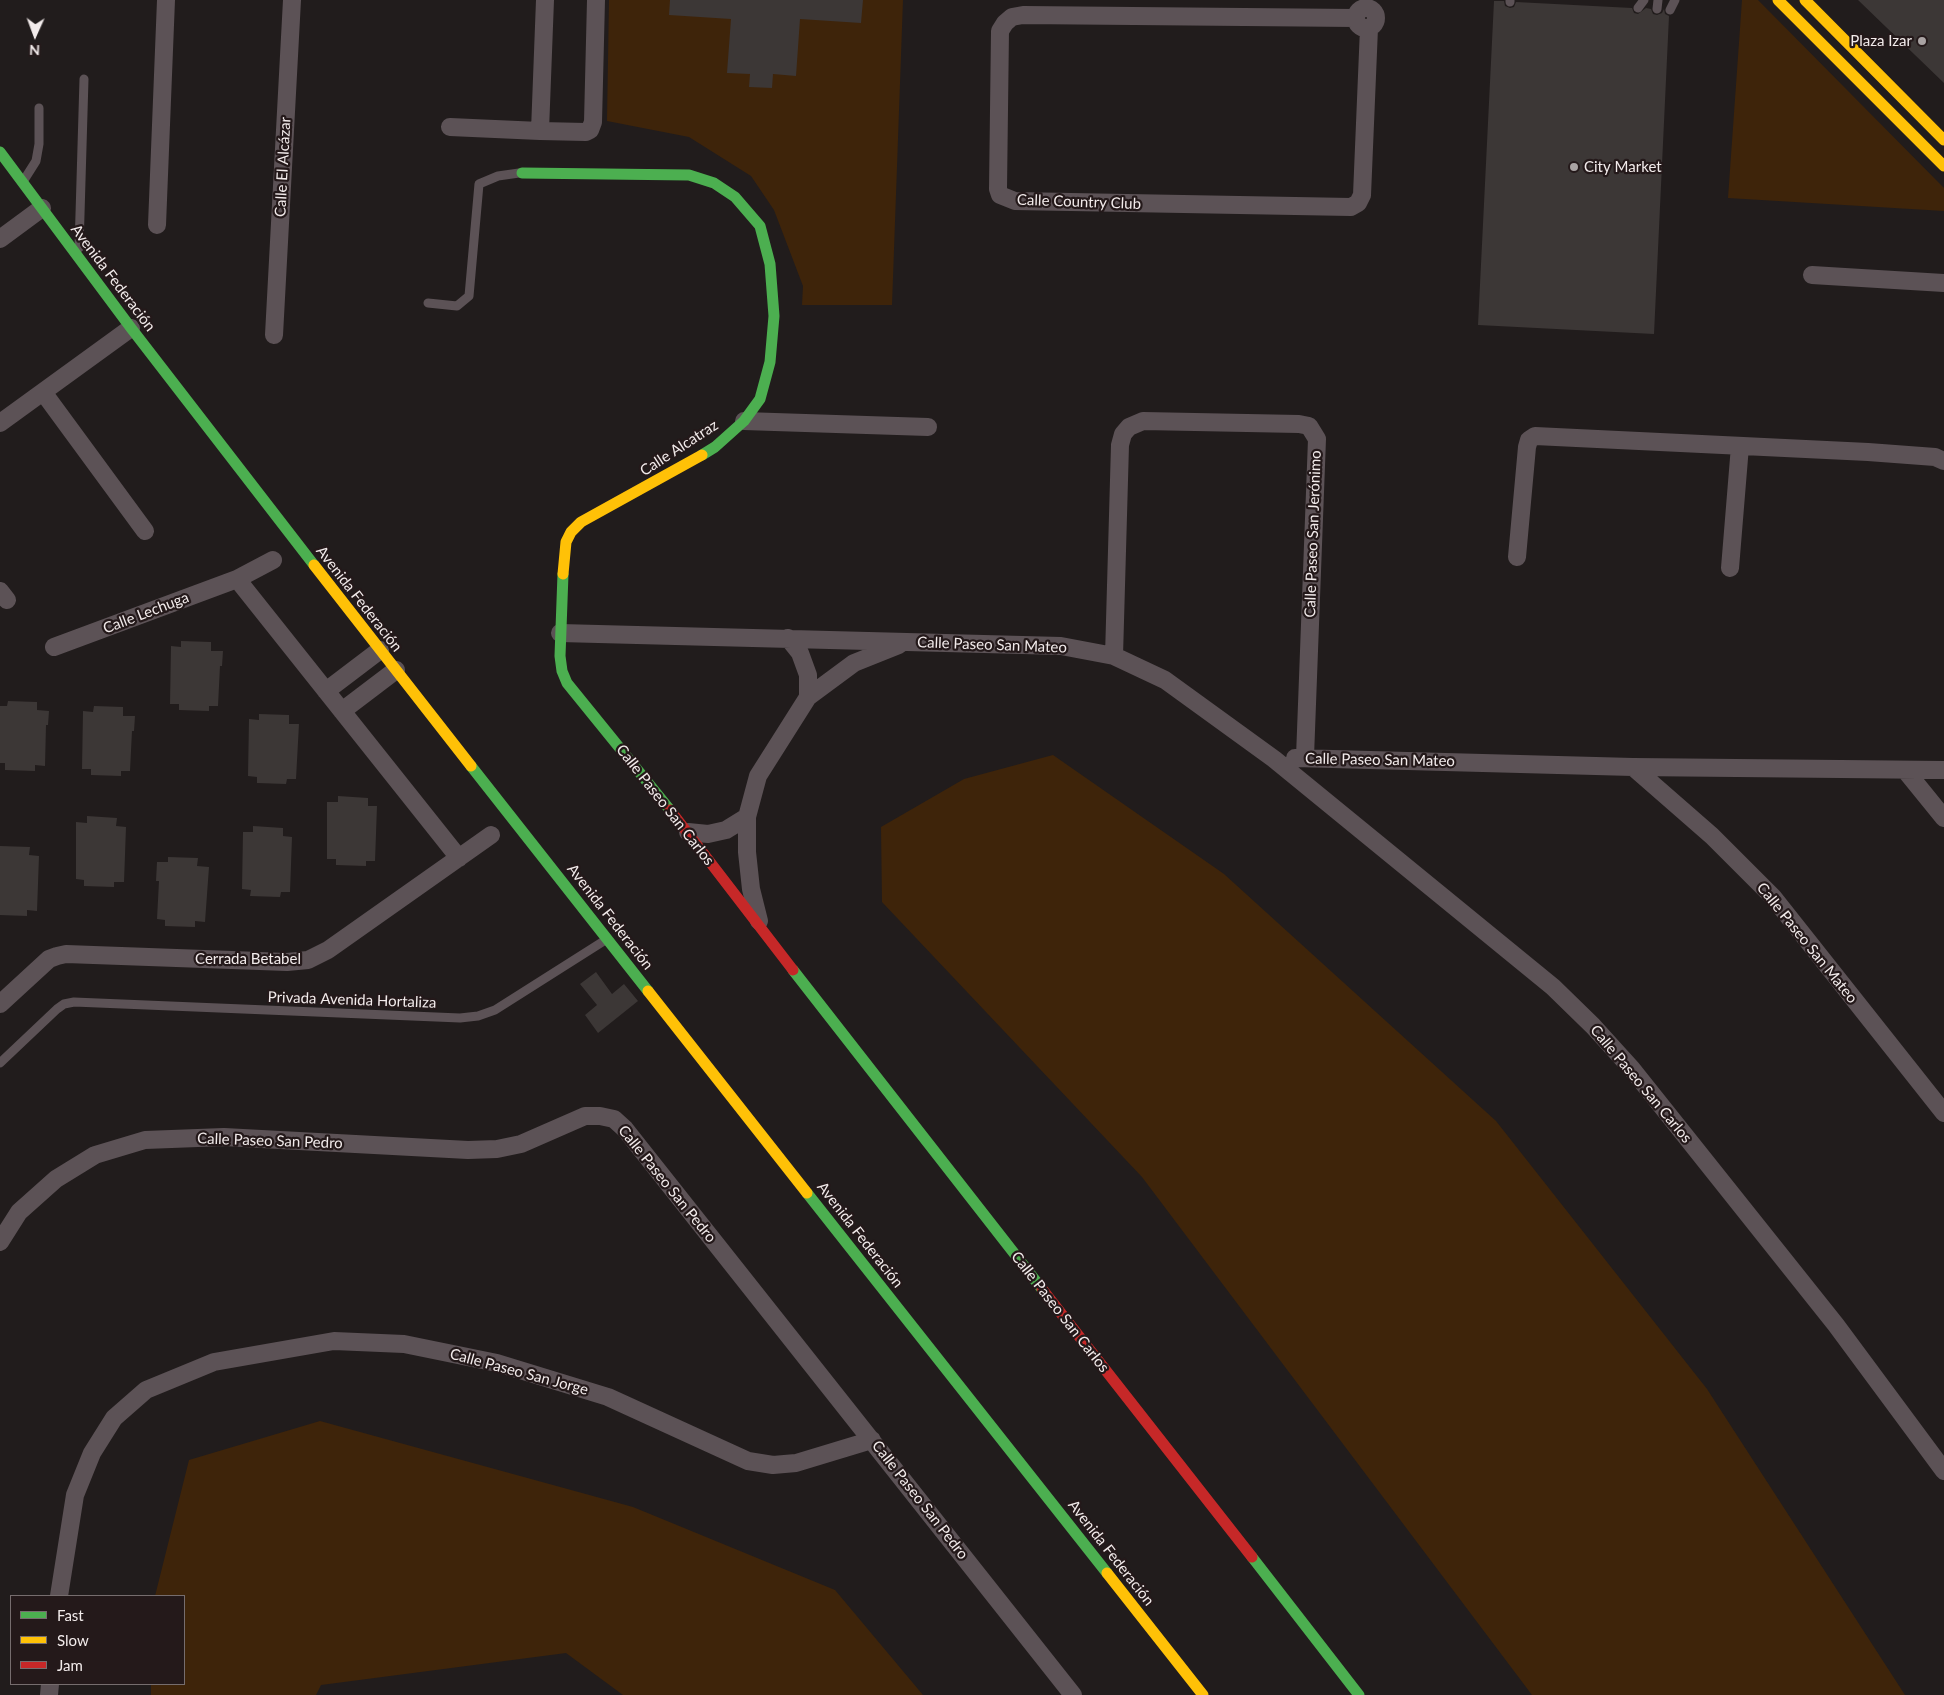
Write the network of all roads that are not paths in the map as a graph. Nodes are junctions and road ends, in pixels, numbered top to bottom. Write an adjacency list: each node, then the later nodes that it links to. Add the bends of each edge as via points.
1 (166, 0): 22 (street)
2 (292, 0): 29 (street, Calle El Alcázar)
3 (545, 0): 15 (street)
4 (596, 0): 15 (street, via 592,127 586,132)
5 (1644, 0): 9 (lane)
6 (1675, 0): 10 (lane)
7 (1778, 0): 18 (main road)
8 (1804, 0): 16 (main road)
9 (1638, 8)
10 (1670, 10)
11 (1363, 13): 11 (street, Calle Country Club, via 1012,17 1000,31 1000,195 1015,201 1351,207 1362,195)
12 (84, 79): 24 (lane)
13 (39, 108): 20 (lane, via 36,161)
14 (450, 127): 15 (street)
15 (540, 131)
16 (1944, 140)
17 (0, 152): 20 (main road, Avenida Federación)
18 (1944, 166)
19 (522, 173): 27 (lane, via 498,176 478,184 469,296 457,306); 31 (main road, Calle Alcatraz, via 689,175 714,183 735,197 760,226 770,264 774,316 770,362 760,399)
20 (23, 183): 21 (main road, Avenida Federación)
21 (42, 208): 23 (street); 24 (main road, Avenida Federación)
22 (157, 225)
23 (0, 239)
24 (79, 258): 28 (main road, Avenida Federación)
25 (1812, 275): 26 (street)
26 (1944, 283)
27 (428, 303)
28 (131, 328): 30 (street); 45 (main road, Avenida Federación)
29 (274, 335)
30 (43, 392): 32 (street); 36 (street)
31 (744, 421): 33 (street); 41 (main road, Calle Alcatraz, via 715,446 581,522 571,532 564,555)
32 (0, 423)
33 (928, 428)
34 (1740, 446): 35 (street); 37 (street, via 1535,436 1527,448); 39 (street)
35 (1941, 457)
36 (145, 531)
37 (1517, 557)
38 (273, 560): 40 (street, Calle Lechuga)
39 (1730, 568)
40 (237, 579): 44 (street, Calle Lechuga); 49 (street)
41 (560, 633): 42 (street, Calle Paseo San Mateo); 48 (main road, Calle Alcatraz, via 562,672)
42 (788, 638): 43 (street, Calle Paseo San Mateo); 50 (street, via 800,653 808,675)
43 (906, 642): 46 (street, Calle Paseo San Mateo, via 1061,646); 50 (street, Calle Paseo San Carlos, via 854,663)
44 (54, 647)
45 (380, 650): 47 (main road, Avenida Federación); 49 (street)
46 (1114, 656): 52 (street, Calle Paseo San Jerónimo, via 1120,445 1123,434 1129,427 1143,421 1309,426 1317,440); 53 (street, Calle Paseo San Mateo, via 1165,680)
47 (396, 670): 51 (street); 63 (main road, Avenida Federación)
48 (567, 683): 59 (main road, Calle Paseo San Carlos)
49 (326, 691): 51 (street)
50 (808, 697): 57 (street, Calle Paseo San Carlos, via 758,776)
51 (342, 711): 61 (street)
52 (1305, 757): 53 (street, Calle Paseo San Mateo); 54 (street, Calle Paseo San Mateo)
53 (1274, 759): 69 (street, Calle Paseo San Carlos, via 1552,987 1593,1026 1632,1069)
54 (1633, 767): 55 (street, Calle Paseo San Mateo); 66 (street, Calle Paseo San Mateo, via 1712,836 1772,897)
55 (1905, 770): 56 (street, Calle Paseo San Mateo); 58 (street)
56 (1944, 770)
57 (747, 817): 59 (street, via 726,830 708,834); 62 (street, Calle Paseo San Carlos, via 751,889)
58 (1944, 818)
59 (688, 832): 62 (main road, Calle Paseo San Carlos)
60 (491, 835): 61 (street, Cerrada Betabel)
61 (459, 858): 64 (street, Cerrada Betabel, via 328,950 308,960 287,962 66,954 49,960)
62 (760, 928): 74 (main road, Calle Paseo San Carlos)
63 (608, 938): 65 (lane, Privada Avenida Hortaliza, via 495,1010 478,1016 460,1018 74,1002 57,1009); 73 (main road, Avenida Federación)
64 (0, 1004)
65 (0, 1064)
66 (1944, 1113)
67 (0, 1242): 68 (street, Calle Paseo San Pedro, via 19,1212 56,1179 95,1155 146,1140 224,1137 497,1149 521,1144 585,1116 614,1119)
68 (872, 1440): 71 (street, Calle Paseo San Jorge, via 796,1463 773,1465 748,1461 608,1397 497,1363 404,1344 334,1342 214,1362 146,1390 114,1418 92,1453 75,1495); 72 (street, Calle Paseo San Pedro)
69 (1937, 1451): 70 (street, Calle Paseo San Carlos)
70 (1944, 1471)
71 (59, 1595)
72 (1073, 1695)
73 (1203, 1695)
74 (1359, 1695)

